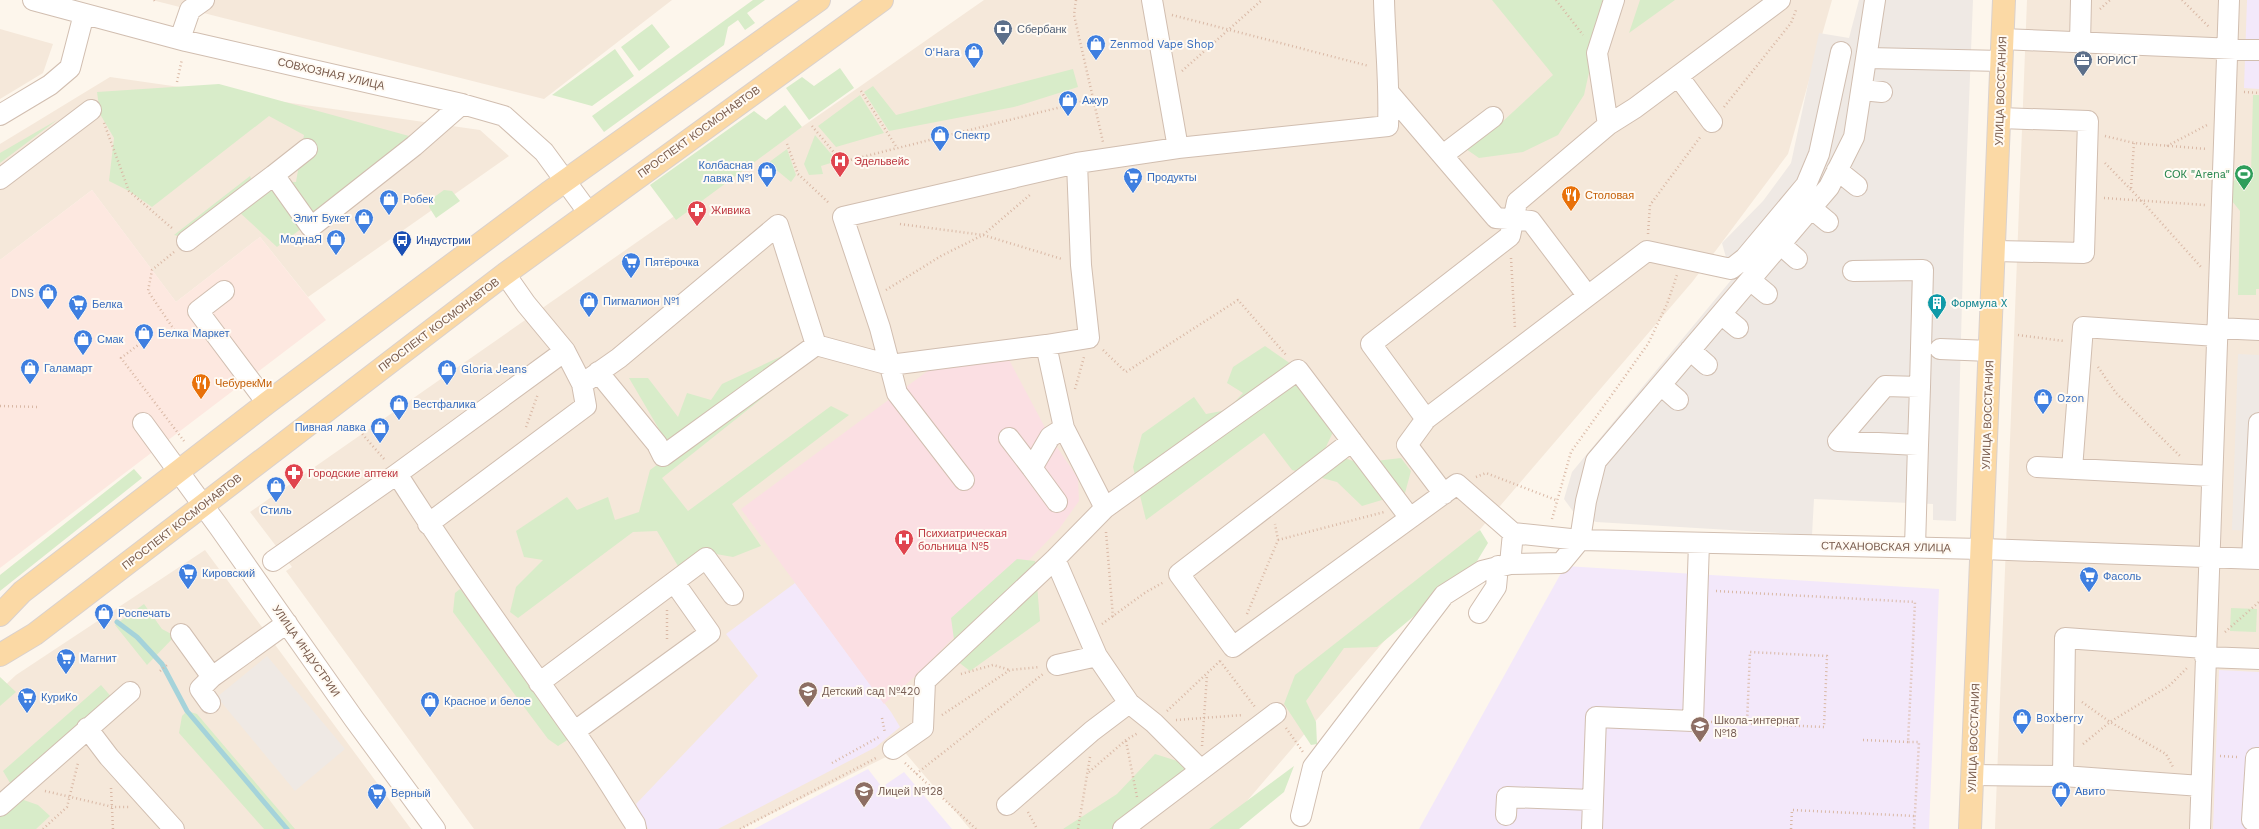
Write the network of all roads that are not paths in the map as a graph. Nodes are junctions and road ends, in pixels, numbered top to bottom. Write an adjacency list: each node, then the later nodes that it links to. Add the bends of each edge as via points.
1 (33, 0): 13 (street, СОВХОЗНАЯ УЛИЦА)
2 (204, 0): 17 (street, via 190,10)
3 (819, 0): 40 (main road)
4 (882, 0): 43 (main road, ПРОСПЕКТ КОСМОНАВТОВ)
5 (1384, 0): 25 (street, via 1386,71)
6 (1614, 0): 32 (street, via 1597,53)
7 (1780, 0): 22 (street)
8 (1875, 0): 20 (street)
9 (2004, 0): 14 (main road, УЛИЦА ВОССТАНИЯ)
10 (2081, 0): 15 (street)
11 (2229, 0): 16 (street)
12 (1153, 5): 33 (street)
13 (84, 14): 17 (street, СОВХОЗНАЯ УЛИЦА); 28 (street, via 70,68 50,85)
14 (2002, 39): 15 (street); 21 (main road, УЛИЦА ВОССТАНИЯ)
15 (2080, 43): 16 (street)
16 (2227, 46): 18 (street); 59 (street)
17 (181, 48): 26 (street, СОВХОЗНАЯ УЛИЦА)
18 (2259, 50)
19 (1840, 52): 55 (street, via 1820,154 1806,185 1745,258 1731,269 1647,251)
20 (1868, 58): 21 (street); 23 (street)
21 (2002, 61): 30 (main road, УЛИЦА ВОССТАНИЯ)
22 (1678, 76): 31 (street); 32 (street)
23 (1862, 90): 24 (street); 37 (street, via 1854,137)
24 (1882, 92)
25 (1390, 94): 33 (street, via 1388,126); 35 (street)
26 (462, 104): 38 (street, via 414,146 311,227); 40 (street, СОВХОЗНАЯ УЛИЦА, via 504,116 544,152)
27 (91, 110): 39 (street)
28 (0, 115)
29 (1493, 117): 35 (street)
30 (2000, 118): 48 (main road, УЛИЦА ВОССТАНИЯ); 48 (street, via 2088,121 2084,253)
31 (1712, 122)
32 (1608, 125): 45 (street, via 1517,202)
33 (1178, 148): 36 (street)
34 (308, 149): 38 (street)
35 (1443, 155): 45 (street, via 1496,218)
36 (1077, 163): 61 (street, via 1081,265 1089,338); 66 (street, via 844,216)
37 (1837, 170): 41 (street); 42 (street, via 1829,187)
38 (274, 175): 46 (street)
39 (0, 179)
40 (565, 180): 43 (street, СОВХОЗНАЯ УЛИЦА); 73 (main road)
41 (1857, 186)
42 (1811, 208): 44 (street); 47 (street)
43 (588, 212): 51 (main road, ПРОСПЕКТ КОСМОНАВТОВ)
44 (1828, 222)
45 (1512, 228): 55 (street, via 1531,221); 74 (street, via 1371,344)
46 (187, 242)
47 (1780, 244): 49 (street); 52 (street)
48 (1995, 251): 65 (main road, УЛИЦА ВОССТАНИЯ)
49 (1797, 259)
50 (1853, 271): 71 (street, via 1923,270)
51 (505, 274): 64 (street); 91 (main road, ПРОСПЕКТ КОСМОНАВТОВ)
52 (1750, 280): 54 (street); 56 (street)
53 (224, 291): 73 (street, via 198,311)
54 (1767, 294)
55 (1586, 295): 74 (street)
56 (1721, 314): 57 (street); 63 (street)
57 (1738, 328)
58 (2259, 330): 59 (street)
59 (2217, 332): 84 (street, via 2083,327); 87 (street)
60 (816, 345): 66 (street); 68 (street, via 663,456 657,444); 68 (street, via 778,225 619,358)
61 (1046, 345): 66 (street); 77 (street)
62 (1940, 349): 65 (street)
63 (1690, 350): 67 (street); 70 (street)
64 (564, 351): 69 (street); 86 (street)
65 (1990, 351): 100 (main road, УЛИЦА ВОССТАНИЯ)
66 (890, 365): 88 (street, via 897,393)
67 (1708, 365)
68 (598, 372): 69 (street)
69 (582, 384): 95 (street, via 586,406)
70 (1661, 385): 72 (street); 97 (street, via 1596,461)
71 (1920, 387): 80 (street); 80 (street, via 1885,386 1838,441)
72 (1678, 400)
73 (267, 403): 85 (main road)
74 (1426, 419): 89 (street, via 1407,445)
75 (2259, 422): 81 (street)
76 (143, 423): 85 (street, УЛИЦА ИНДУСТРИИ)
77 (1064, 428): 83 (street, via 1050,437); 92 (street)
78 (1009, 438): 83 (street)
79 (1352, 441): 92 (street, via 1298,370); 93 (street); 93 (street, via 1179,574 1233,647)
80 (1918, 445): 99 (street)
81 (2258, 462): 94 (street)
82 (2037, 467): 84 (street)
83 (1032, 468): 90 (street)
84 (2072, 469): 87 (street)
85 (178, 471): 91 (street, УЛИЦА ИНДУСТРИИ); 109 (main road, via 22,592)
86 (397, 474): 95 (street); 104 (street)
87 (2206, 476): 101 (street)
88 (964, 480)
89 (1450, 489): 93 (street); 96 (street)
90 (1057, 502)
91 (203, 506): 110 (street, УЛИЦА ИНДУСТРИИ); 113 (main road, ПРОСПЕКТ КОСМОНАВТОВ, via 35,634)
92 (1105, 508): 102 (street)
93 (1406, 513)
94 (2256, 522): 103 (street)
95 (428, 524): 118 (street)
96 (1513, 533): 97 (street, СТАХАНОВСКАЯ УЛИЦА); 105 (street)
97 (1580, 540): 98 (street, СТАХАНОВСКАЯ УЛИЦА); 105 (street, via 1561,563)
98 (1699, 542): 99 (street, СТАХАНОВСКАЯ УЛИЦА); 131 (street, via 1693,721 1596,717)
99 (1915, 547): 100 (street, СТАХАНОВСКАЯ УЛИЦА)
100 (1982, 549): 101 (street, СТАХАНОВСКАЯ УЛИЦА); 129 (main road, УЛИЦА ВОССТАНИЯ)
101 (2208, 557): 103 (street, СТАХАНОВСКАЯ УЛИЦА); 112 (street)
102 (1055, 558): 114 (street); 125 (street, via 925,681 923,728)
103 (2256, 559)
104 (273, 561)
105 (1504, 565): 108 (street, via 1496,587); 135 (street, via 1482,571 1444,594 1313,767)
106 (674, 582): 107 (street, via 706,558); 118 (street); 124 (street, via 710,633)
107 (733, 594)
108 (1479, 613)
109 (0, 615)
110 (287, 623): 117 (street); 138 (street, УЛИЦА ИНДУСТРИИ)
111 (181, 634): 117 (street)
112 (2205, 653): 115 (street); 127 (street, via 2065,638); 130 (street, via 2202,755)
113 (0, 655)
114 (1097, 656): 116 (street); 121 (street)
115 (2259, 659)
116 (1057, 665)
117 (212, 677): 120 (street, via 200,689)
118 (539, 683): 124 (street)
119 (130, 692): 123 (street)
120 (210, 703)
121 (1129, 703): 128 (street, via 1154,723); 133 (street, via 1092,731)
122 (1276, 713): 128 (street)
123 (87, 728): 132 (street); 137 (street, via 109,757)
124 (575, 731): 139 (street)
125 (892, 749)
126 (2257, 758): 136 (street, via 2252,820)
127 (2063, 768): 129 (street); 130 (street)
128 (1201, 770): 140 (street)
129 (1972, 775): 142 (main road, УЛИЦА ВОССТАНИЯ)
130 (2192, 785): 143 (street)
131 (1593, 800): 134 (street, via 1507,797); 141 (street)
132 (1, 802)
133 (1007, 805)
134 (1506, 815)
135 (1301, 816)
136 (2259, 820)
137 (174, 829)
138 (435, 829)
139 (636, 829)
140 (1122, 829)
141 (1592, 829)
142 (1970, 829)
143 (2200, 829)

